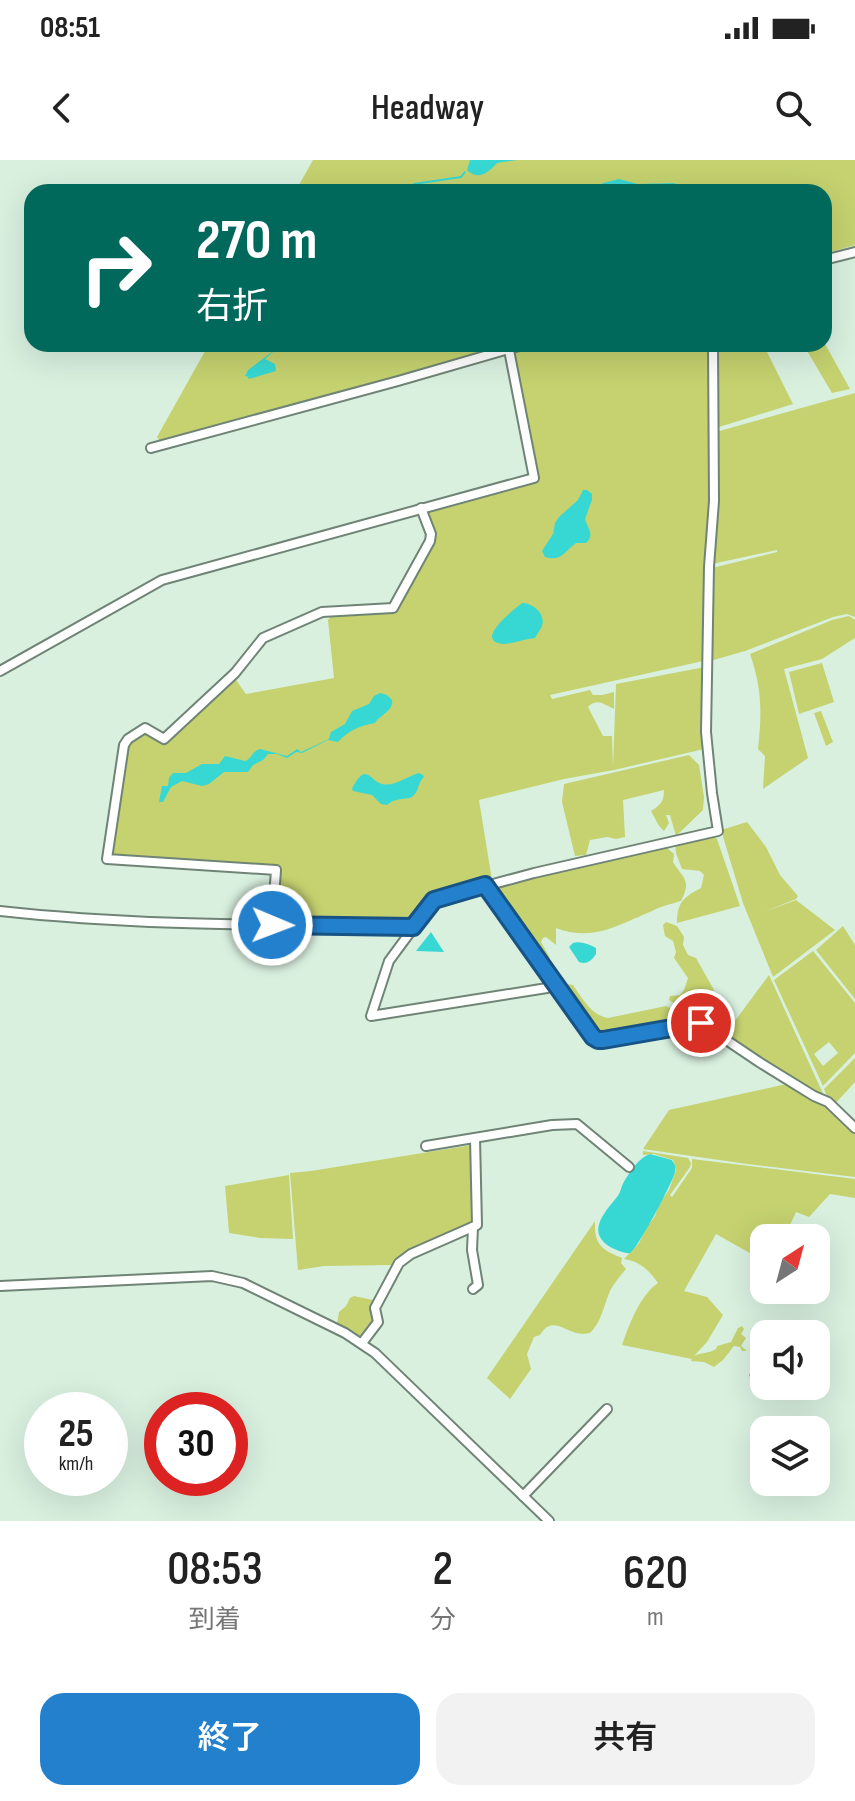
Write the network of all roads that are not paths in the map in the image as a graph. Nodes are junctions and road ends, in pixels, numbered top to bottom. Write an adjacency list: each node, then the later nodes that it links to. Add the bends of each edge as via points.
1 (855, 252): 2 (street)
2 (832, 258)
3 (502, 352): 6 (street)
4 (509, 352): 7 (street, via 534,478)
5 (713, 352): 9 (street, via 706,732 718,831)
6 (151, 448)
7 (421, 508): 8 (street, via 162,580); 11 (street, via 430,541 393,608 322,612 263,638 235,673 164,739 145,728 124,745 107,859 276,870)
8 (0, 671)
9 (485, 885): 12 (street, via 434,900); 13 (street)
10 (0, 911): 11 (street)
11 (272, 925): 12 (street)
12 (413, 927): 13 (street, via 386,966 371,1016)
13 (556, 983): 14 (street, via 598,1040 701,1023 828,1102)
14 (855, 1128)
15 (475, 1138): 16 (street); 17 (street, via 577,1124); 18 (street)
16 (426, 1146)
17 (629, 1167)
18 (473, 1227): 20 (street, via 478,1285); 21 (street, via 399,1263 375,1308 378,1322)
19 (0, 1286): 21 (street, via 212,1276 243,1283)
20 (473, 1289)
21 (362, 1343): 23 (street)
22 (607, 1409): 23 (street)
23 (523, 1496): 24 (street)
24 (549, 1521)

